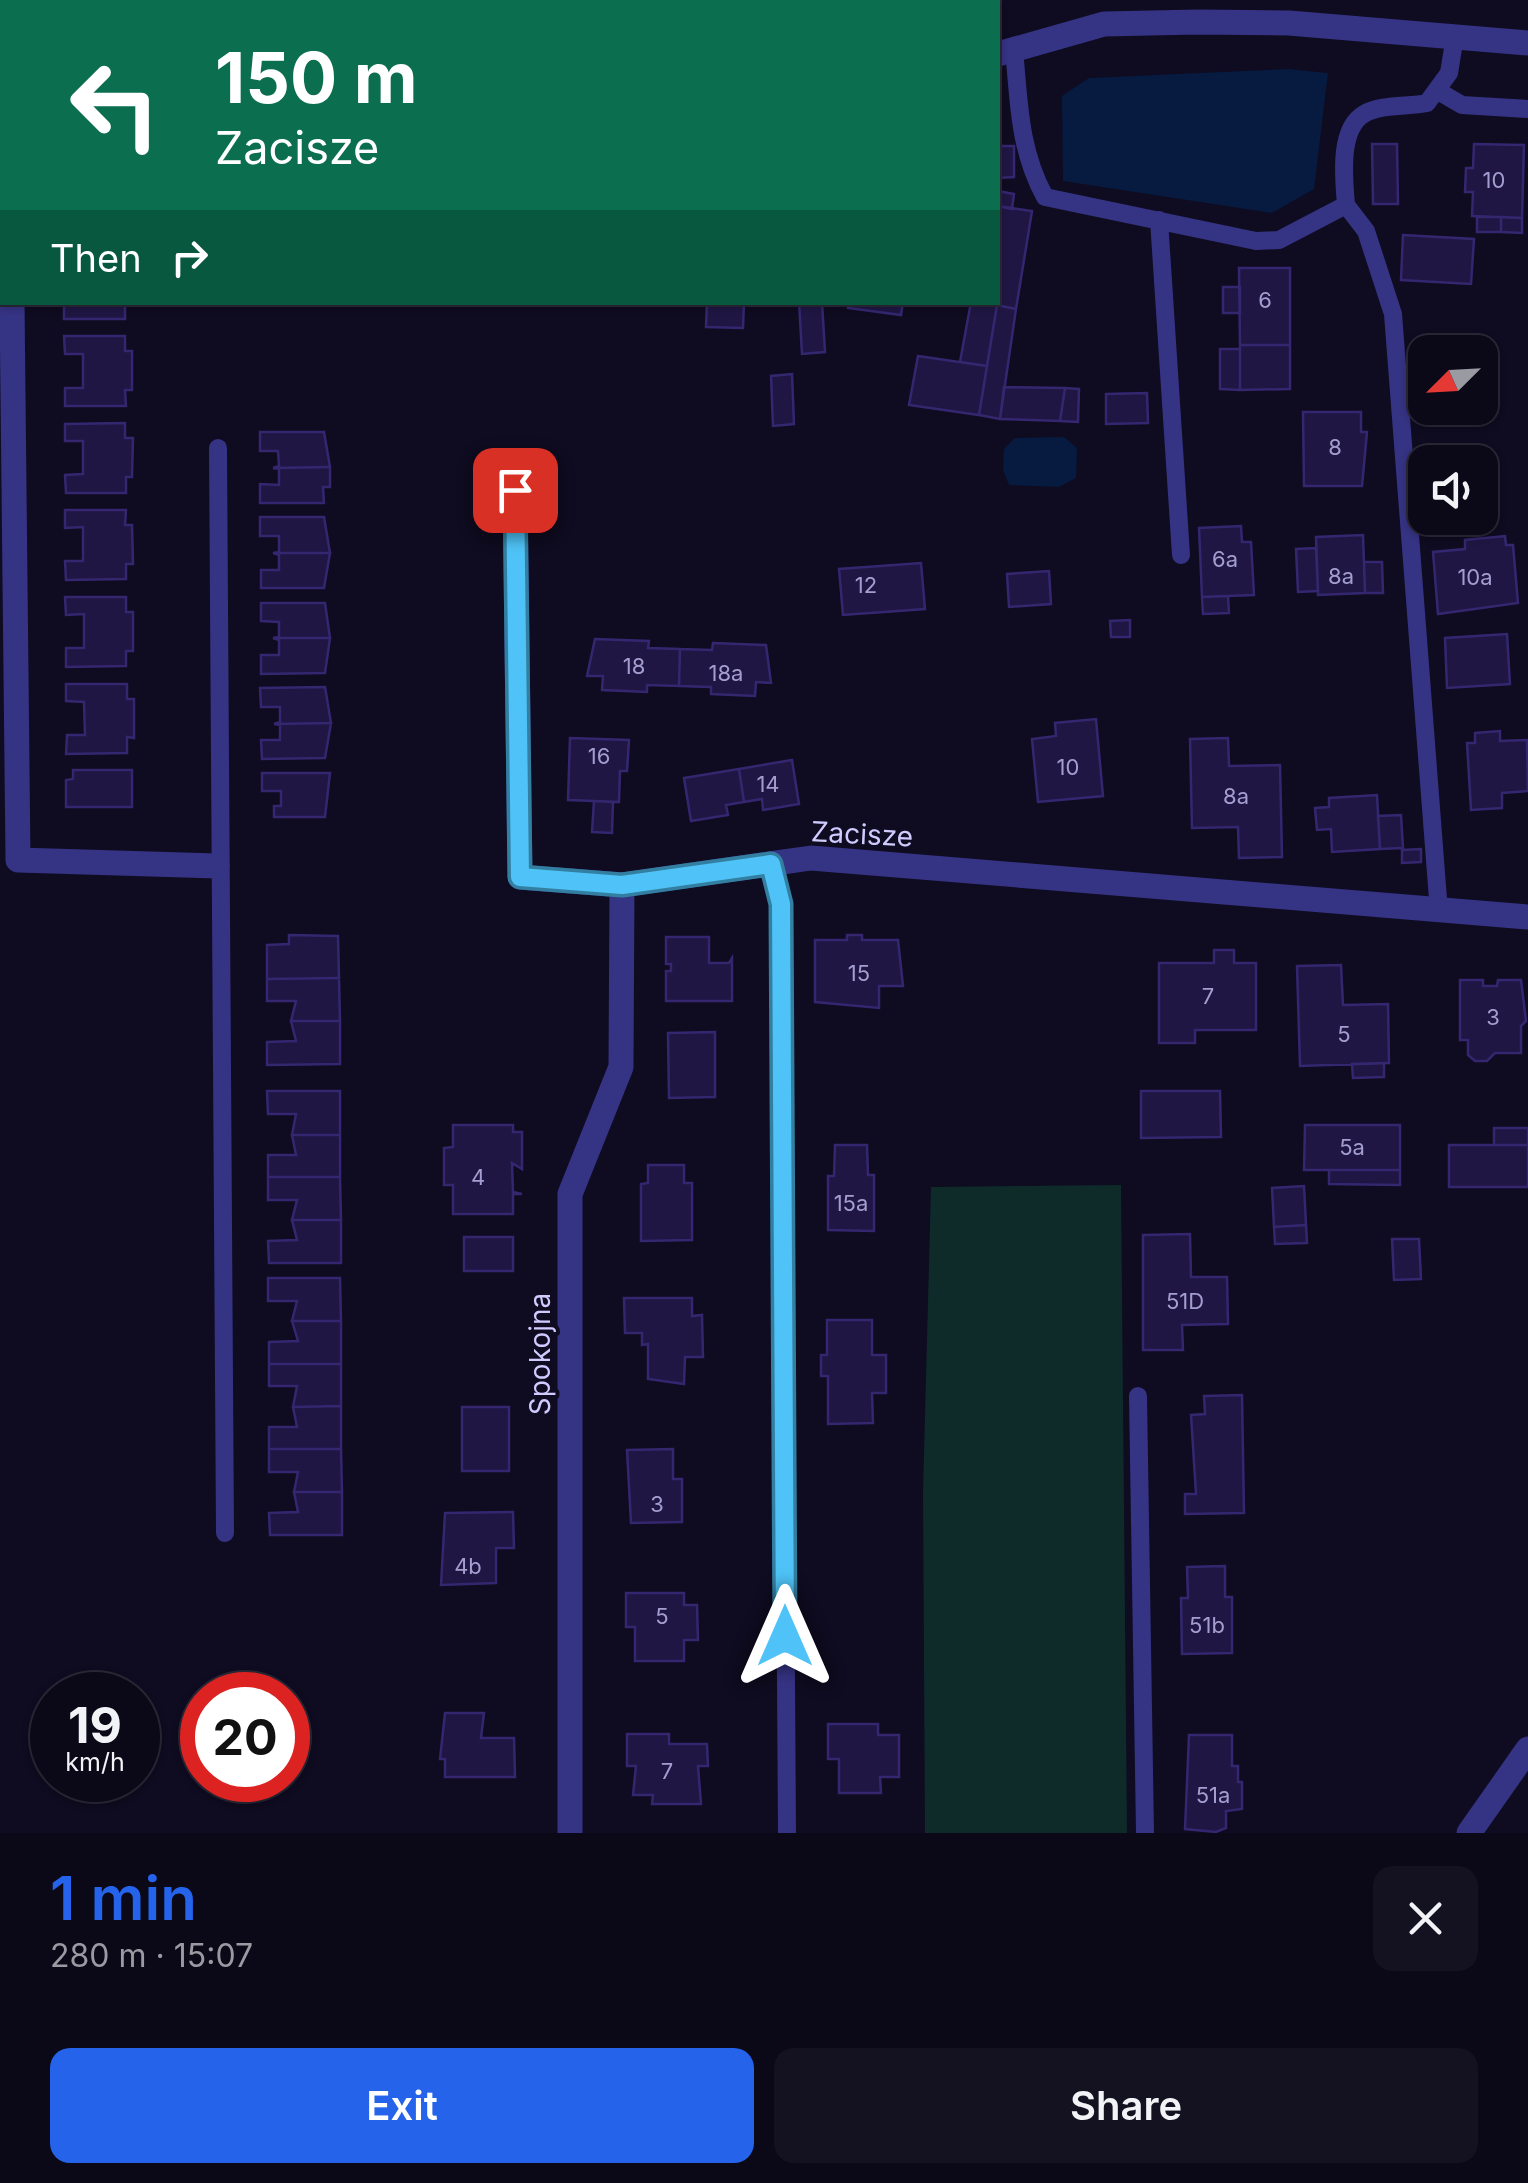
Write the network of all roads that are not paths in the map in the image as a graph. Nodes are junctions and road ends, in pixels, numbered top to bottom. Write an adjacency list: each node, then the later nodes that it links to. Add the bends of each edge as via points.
1 (1455, 36): 2 (street); 3 (street, via 1289,23 1104,24); 4 (lane, via 1449,73)
2 (1528, 43)
3 (1006, 52): 7 (lane, via 1030,171 1045,197)
4 (1438, 92): 5 (lane, via 1462,105); 6 (lane, via 1427,103 1364,114 1352,126)
5 (1528, 109)
6 (1346, 205): 7 (lane, via 1280,240); 15 (lane, via 1366,231 1393,314)
7 (1158, 220): 11 (lane)
8 (12, 305): 13 (street, via 18,860)
9 (218, 448): 13 (lane)
10 (515, 490): 14 (street, Zacisze, via 520,877)
11 (1181, 555)
12 (771, 864): 14 (street, Zacisze); 15 (street, Zacisze, via 811,858); 21 (lane, via 781,904)
13 (217, 866): 18 (lane)
14 (622, 885): 20 (street, Spokojna, via 620,1067 570,1194)
15 (1439, 912): 16 (street, Zacisze)
16 (1528, 917)
17 (1138, 1396): 22 (lane)
18 (225, 1533)
19 (1528, 1749): 23 (street)
20 (570, 1833)
21 (786, 1833)
22 (1145, 1833)
23 (1470, 1833)

